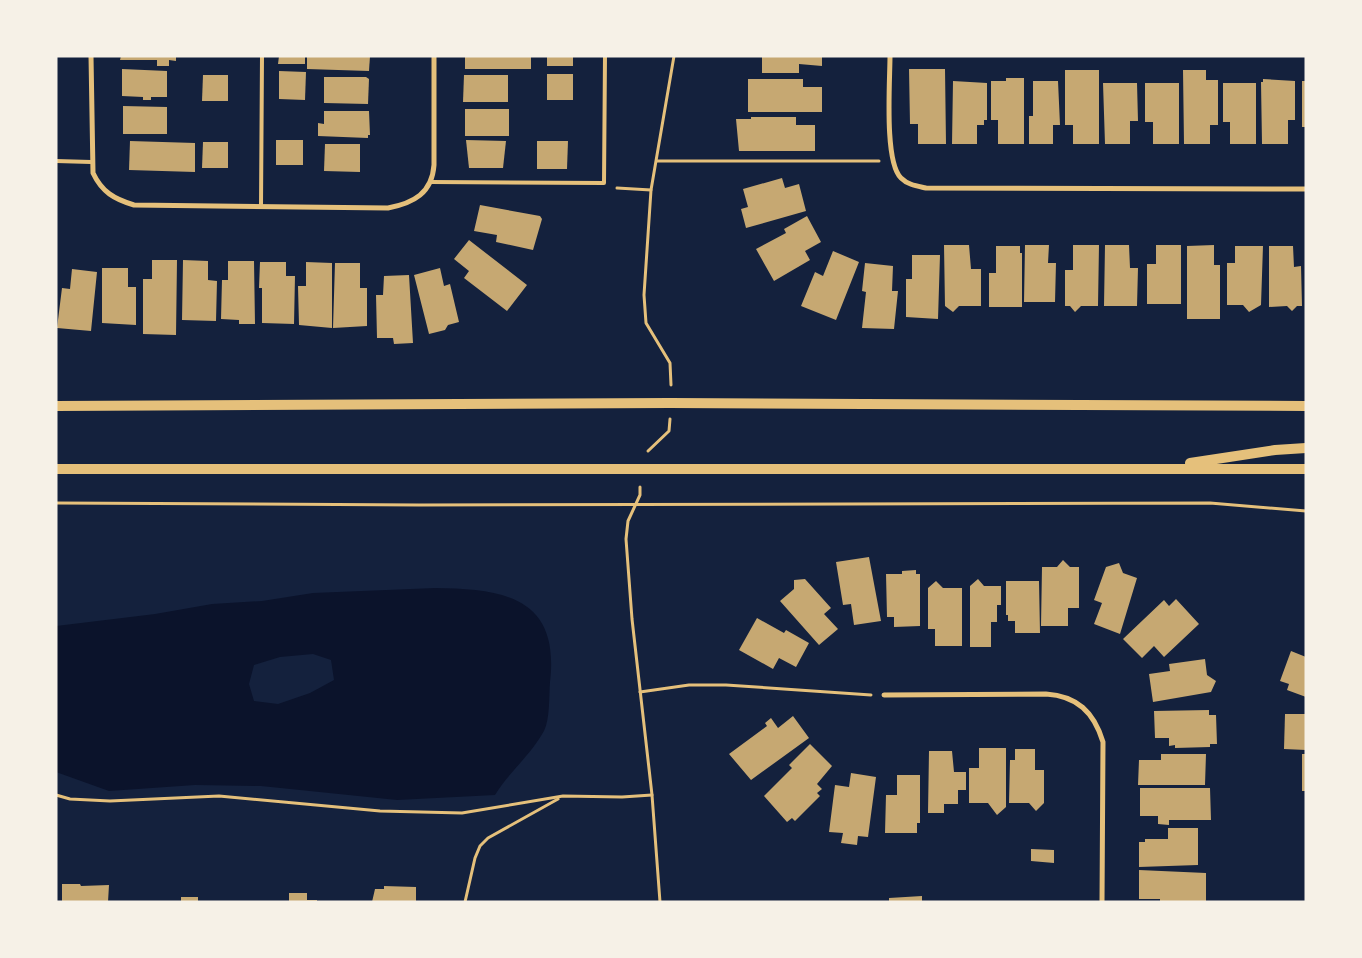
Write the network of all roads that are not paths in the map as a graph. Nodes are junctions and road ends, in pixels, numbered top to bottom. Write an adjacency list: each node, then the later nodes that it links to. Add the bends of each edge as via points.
1 (91, 56): 7 (street)
2 (262, 56): 10 (lane)
3 (434, 56): 8 (street, via 434,165)
4 (604, 56): 8 (lane, via 604,183)
5 (890, 56): 9 (street, via 892,160 900,177 914,186)
6 (56, 161): 7 (lane)
7 (91, 162): 10 (street, via 102,189 120,201 134,205)
8 (431, 182): 10 (street, via 425,192 404,205 388,208)
9 (1306, 189)
10 (262, 206)
11 (56, 406): 12 (main road, via 670,403)
12 (1306, 406)
13 (1306, 448): 14 (main road)
14 (1160, 468): 15 (main road); 16 (main road)
15 (1306, 469)
16 (56, 470)
17 (884, 695): 18 (street, via 1046,694 1067,697 1084,707 1099,729 1103,742)
18 (1102, 902)

